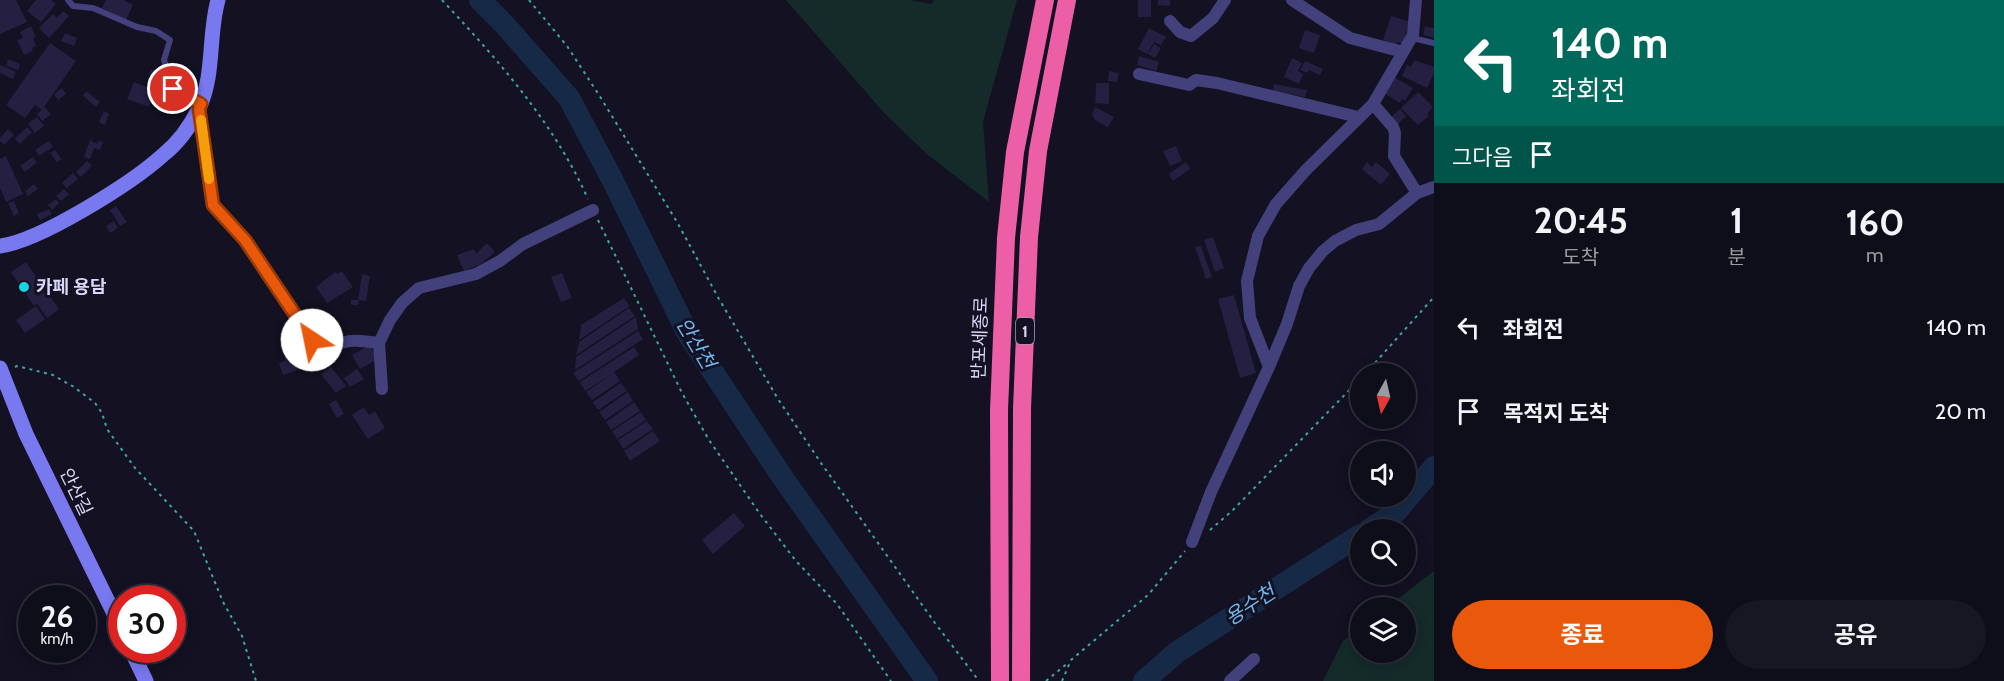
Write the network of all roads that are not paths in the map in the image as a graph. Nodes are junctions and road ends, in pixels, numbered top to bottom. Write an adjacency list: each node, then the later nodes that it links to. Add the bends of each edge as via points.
1 (68, 0): 14 (lane, via 73,6 93,8 170,40 164,60 173,89)
2 (219, 0): 14 (street, via 208,84)
3 (1045, 0): 28 (highway, 반포세종로 / 1, via 1016,152 1006,238 999,411)
4 (1067, 0): 29 (highway, 1, via 1038,151 1029,237 1022,409)
5 (1225, 0): 8 (street, via 1213,18 1191,36 1180,32)
6 (1292, 0): 11 (street, via 1350,38)
7 (1416, 0): 9 (street)
8 (1170, 21)
9 (1411, 38): 10 (lane); 11 (street)
10 (1434, 43)
11 (1403, 51): 13 (street)
12 (1139, 74): 15 (street, via 1189,85 1196,80 1216,83)
13 (1373, 104): 15 (street); 17 (street, via 1393,127 1394,156)
14 (200, 106): 19 (street, via 164,155 122,186 53,226); 20 (street, via 213,205 245,240 312,340 325,353 345,341)
15 (1358, 117): 21 (street, via 1276,204 1258,236 1247,281 1250,318)
16 (1434, 187): 17 (street)
17 (1417, 193): 21 (street, via 1379,225 1356,230 1323,251 1299,286)
18 (593, 210): 20 (street, via 523,244 476,274 419,288 396,311)
19 (0, 246)
20 (379, 343): 23 (street)
21 (1269, 367): 24 (street, via 1211,492)
22 (1, 372): 25 (street, 안산길)
23 (382, 390)
24 (1192, 544)
25 (108, 601)
26 (1254, 659): 31 (street)
27 (137, 663): 30 (street)
28 (999, 672)
29 (1021, 673)
30 (146, 681)
31 (1230, 681)

